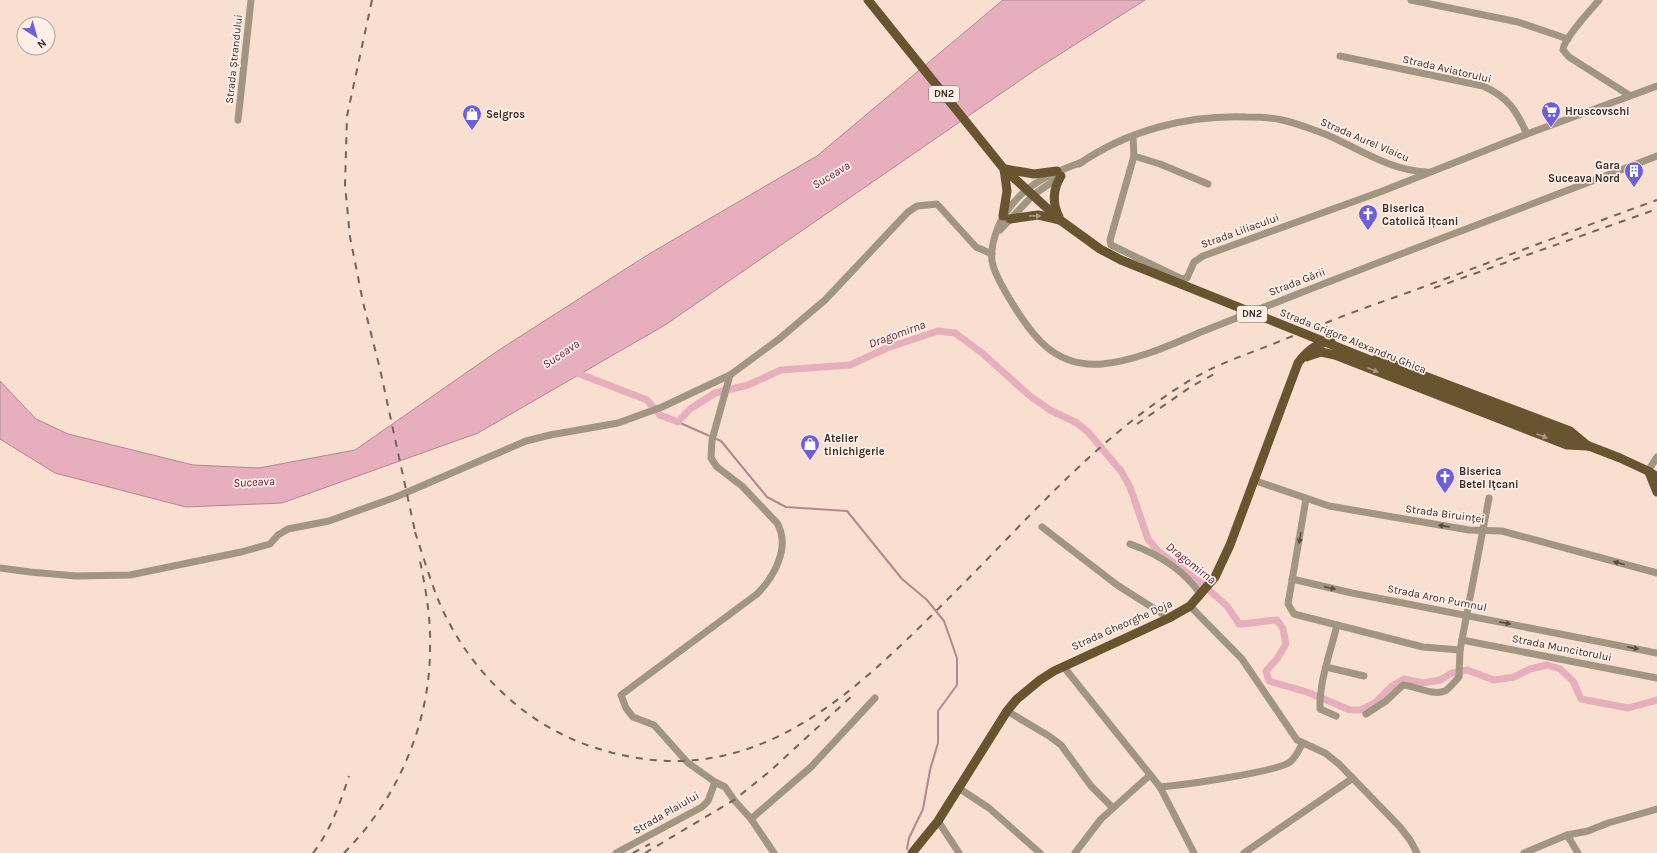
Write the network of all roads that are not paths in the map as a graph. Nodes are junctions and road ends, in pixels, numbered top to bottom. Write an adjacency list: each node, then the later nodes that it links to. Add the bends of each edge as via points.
1 (251, 0): 9 (street, Strada Ștrandului)
2 (868, 0): 14 (main road, DN2)
3 (1411, 0): 5 (street, via 1512,20)
4 (1597, 0): 5 (street)
5 (1568, 39): 8 (street, via 1563,47 1565,54)
6 (1340, 56): 10 (street, Strada Aviatorului, via 1483,86 1503,97 1518,115)
7 (1657, 86): 8 (street, Strada Aurel Vlaicu)
8 (1629, 95): 10 (street, Strada Aurel Vlaicu)
9 (238, 120)
10 (1527, 134): 15 (street, Strada Aurel Vlaicu)
11 (1133, 136): 12 (street, Strada Liliacului); 15 (street, Strada Aurel Vlaicu, via 1196,118 1221,116 1281,119 1327,135 1398,168); 16 (street, Strada Aurel Vlaicu)
12 (1134, 156): 15 (street, Strada Liliacului, via 1110,240 1111,245 1182,279 1186,278 1194,262 1202,256); 17 (street)
13 (1657, 156): 21 (street, Strada Gării, via 1342,276 1170,345 1137,357 1108,363 1065,359 1038,340 1002,285 992,264)
14 (1004, 169): 16 (main road, via 1034,174); 18 (main road, Strada Grigore Alexandru Ghica / DN2); 19 (main road)
15 (1431, 172)
16 (1059, 174): 18 (street, Strada Aurel Vlaicu, via 1046,176); 20 (main road, via 1054,194)
17 (1208, 184)
18 (1030, 192): 19 (street, Strada Gării); 20 (main road, Strada Grigore Alexandru Ghica / DN2)
19 (1007, 218): 20 (main road, one-way to 20, via 1038,215); 21 (street, Strada Gării, via 998,231)
20 (1060, 220): 24 (main road, Strada Grigore Alexandru Ghica / DN2, bridge, via 1100,249 1121,260)
21 (992, 254): 23 (street, via 976,247 937,204 917,206 825,300 779,339)
22 (1298, 363): 24 (main road, one-way to 24, via 1315,353 1335,355 1567,446); 24 (main road, via 1307,352 1318,345 1326,342 1336,343 1570,431); 28 (main road, Strada Gheorghe Doja)
23 (730, 375): 35 (street, via 662,407 618,423 526,441 396,497 329,521 288,529 270,544 241,552 130,575 76,576); 57 (street, via 713,437 711,458 717,467 742,486 780,528 782,542 778,562 769,582 758,594 620,695 633,717 654,725 688,763)
24 (1588, 446): 26 (main road, Strada Grigore Alexandru Ghica / DN2)
25 (1657, 457): 26 (street)
26 (1652, 471): 27 (main road, Strada Grigore Alexandru Ghica / DN2); 29 (main road)
27 (1657, 478)
28 (1253, 480): 31 (street, Strada Biruinței); 38 (main road, Strada Gheorghe Doja, via 1230,545)
29 (1657, 492)
30 (1489, 498): 33 (street)
31 (1306, 499): 33 (street, Strada Biruinței, one-way to 31, via 1389,517); 37 (street, one-way to 37)
32 (1042, 527): 41 (street, via 1117,585)
33 (1483, 531): 36 (street, Strada Biruinței, one-way to 33, via 1516,534); 40 (street)
34 (1130, 544): 38 (street, via 1159,556 1189,579)
35 (0, 568)
36 (1657, 574)
37 (1292, 579): 40 (street, Strada Aron Pumnul, one-way to 40); 42 (street, via 1288,604 1294,614)
38 (1202, 593): 39 (main road, Strada Gheorghe Doja)
39 (1190, 606): 41 (main road, Strada Gheorghe Doja); 54 (street, via 1242,659 1293,735)
40 (1467, 616): 43 (street); 45 (street, Strada Aron Pumnul, one-way to 45)
41 (1169, 618): 46 (main road, Strada Gheorghe Doja)
42 (1337, 625): 44 (street, via 1423,647); 47 (street)
43 (1462, 640): 44 (street); 49 (street, Strada Muncitorului)
44 (1460, 650): 52 (street, via 1459,677 1446,690 1426,691 1403,685 1386,701)
45 (1657, 653)
46 (1063, 666): 51 (main road, Strada Gheorghe Doja, via 1027,690); 55 (street)
47 (1326, 667): 48 (street); 53 (street, via 1320,709)
48 (1364, 676)
49 (1657, 678)
50 (876, 698): 62 (street, via 811,767)
51 (1007, 712): 59 (main road, Strada Gheorghe Doja); 60 (street, via 1061,745 1092,786)
52 (1366, 714)
53 (1336, 716)
54 (1302, 744): 56 (street, via 1332,757); 58 (street, via 1296,756 1285,765)
55 (1150, 775): 58 (street); 60 (street)
56 (1353, 778): 72 (street); 73 (street, via 1400,827)
57 (715, 782): 62 (street, via 725,787); 65 (street, Strada Plaiului, via 708,801 702,807)
58 (1160, 787): 71 (street)
59 (960, 788): 63 (main road, Strada Gheorghe Doja); 69 (street, via 989,808)
60 (1112, 807): 70 (street)
61 (1657, 809): 64 (street)
62 (751, 819): 66 (street)
63 (938, 821): 67 (main road, Strada Gheorghe Doja); 68 (street)
64 (1567, 835): 74 (street); 75 (street)
65 (616, 853)
66 (774, 853)
67 (912, 853)
68 (959, 853)
69 (1040, 853)
70 (1075, 853)
71 (1194, 853)
72 (1244, 853)
73 (1417, 853)
74 (1524, 853)
75 (1578, 853)

